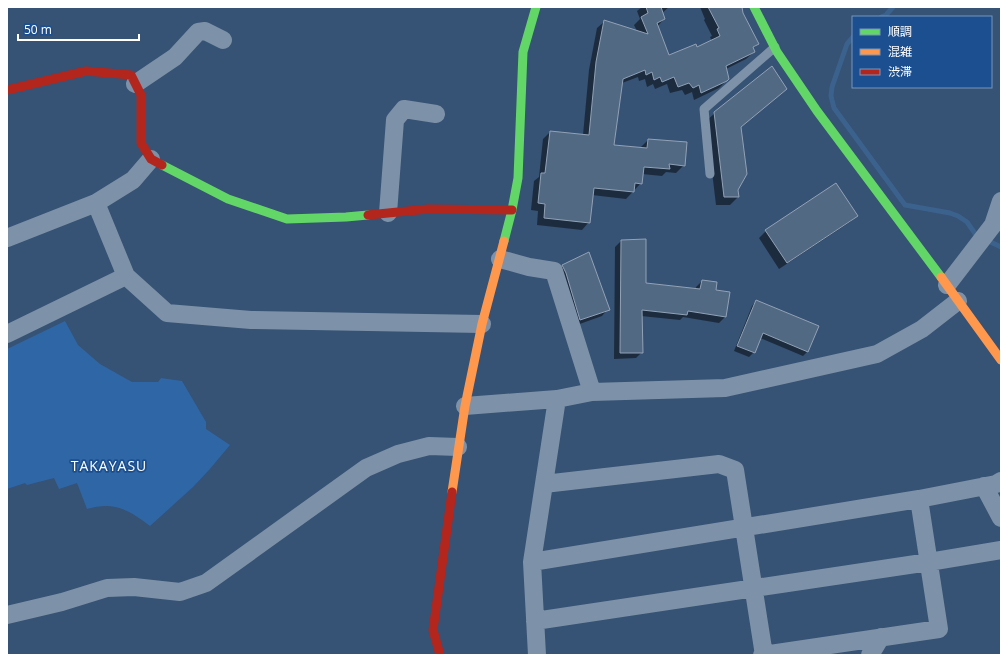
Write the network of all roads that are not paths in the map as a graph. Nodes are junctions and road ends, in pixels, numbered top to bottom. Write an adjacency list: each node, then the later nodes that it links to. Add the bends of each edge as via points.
1 (536, 7): 12 (street, via 523,52 518,178)
2 (754, 7): 4 (street)
3 (223, 40): 5 (street, via 205,31 198,32 175,57)
4 (774, 47): 9 (lane, via 704,109); 18 (street, via 816,111)
5 (135, 84): 6 (street, via 131,75 86,71); 8 (street, via 141,95 141,143)
6 (7, 90)
7 (436, 114): 13 (street, via 404,109 395,120)
8 (151, 159): 11 (street, via 133,180); 13 (street, via 228,198 287,219)
9 (710, 174)
10 (1001, 201): 14 (street)
11 (96, 203): 15 (street); 17 (street)
12 (512, 210): 13 (street, via 428,209); 16 (street)
13 (388, 212)
14 (997, 227): 18 (street)
15 (7, 238)
16 (500, 259): 20 (street); 23 (street, via 554,271)
17 (126, 276): 20 (street, via 167,313 251,320); 21 (street)
18 (947, 285): 19 (street)
19 (958, 301): 22 (street); 23 (street, via 922,329 876,354 725,388)
20 (482, 324): 25 (street)
21 (7, 334)
22 (1001, 360)
23 (592, 392): 24 (street)
24 (557, 399): 25 (street); 27 (street)
25 (465, 406): 26 (street)
26 (458, 447): 36 (street, via 429,446 398,454 366,468 206,583 180,592 134,587 107,588); 39 (street, via 433,630)
27 (544, 484): 31 (street, via 719,464 735,470); 33 (street)
28 (993, 484): 29 (street); 30 (street)
29 (919, 499): 31 (street); 34 (street)
30 (1001, 518)
31 (744, 527): 33 (street); 35 (street)
32 (1001, 550): 34 (street)
33 (532, 562): 37 (street)
34 (929, 562): 35 (street); 38 (street, via 939,629)
35 (754, 588): 37 (street); 41 (street)
36 (7, 615)
37 (535, 621): 40 (street)
38 (881, 637): 41 (street); 42 (street)
39 (440, 655)
40 (537, 655)
41 (763, 655)
42 (870, 655)

